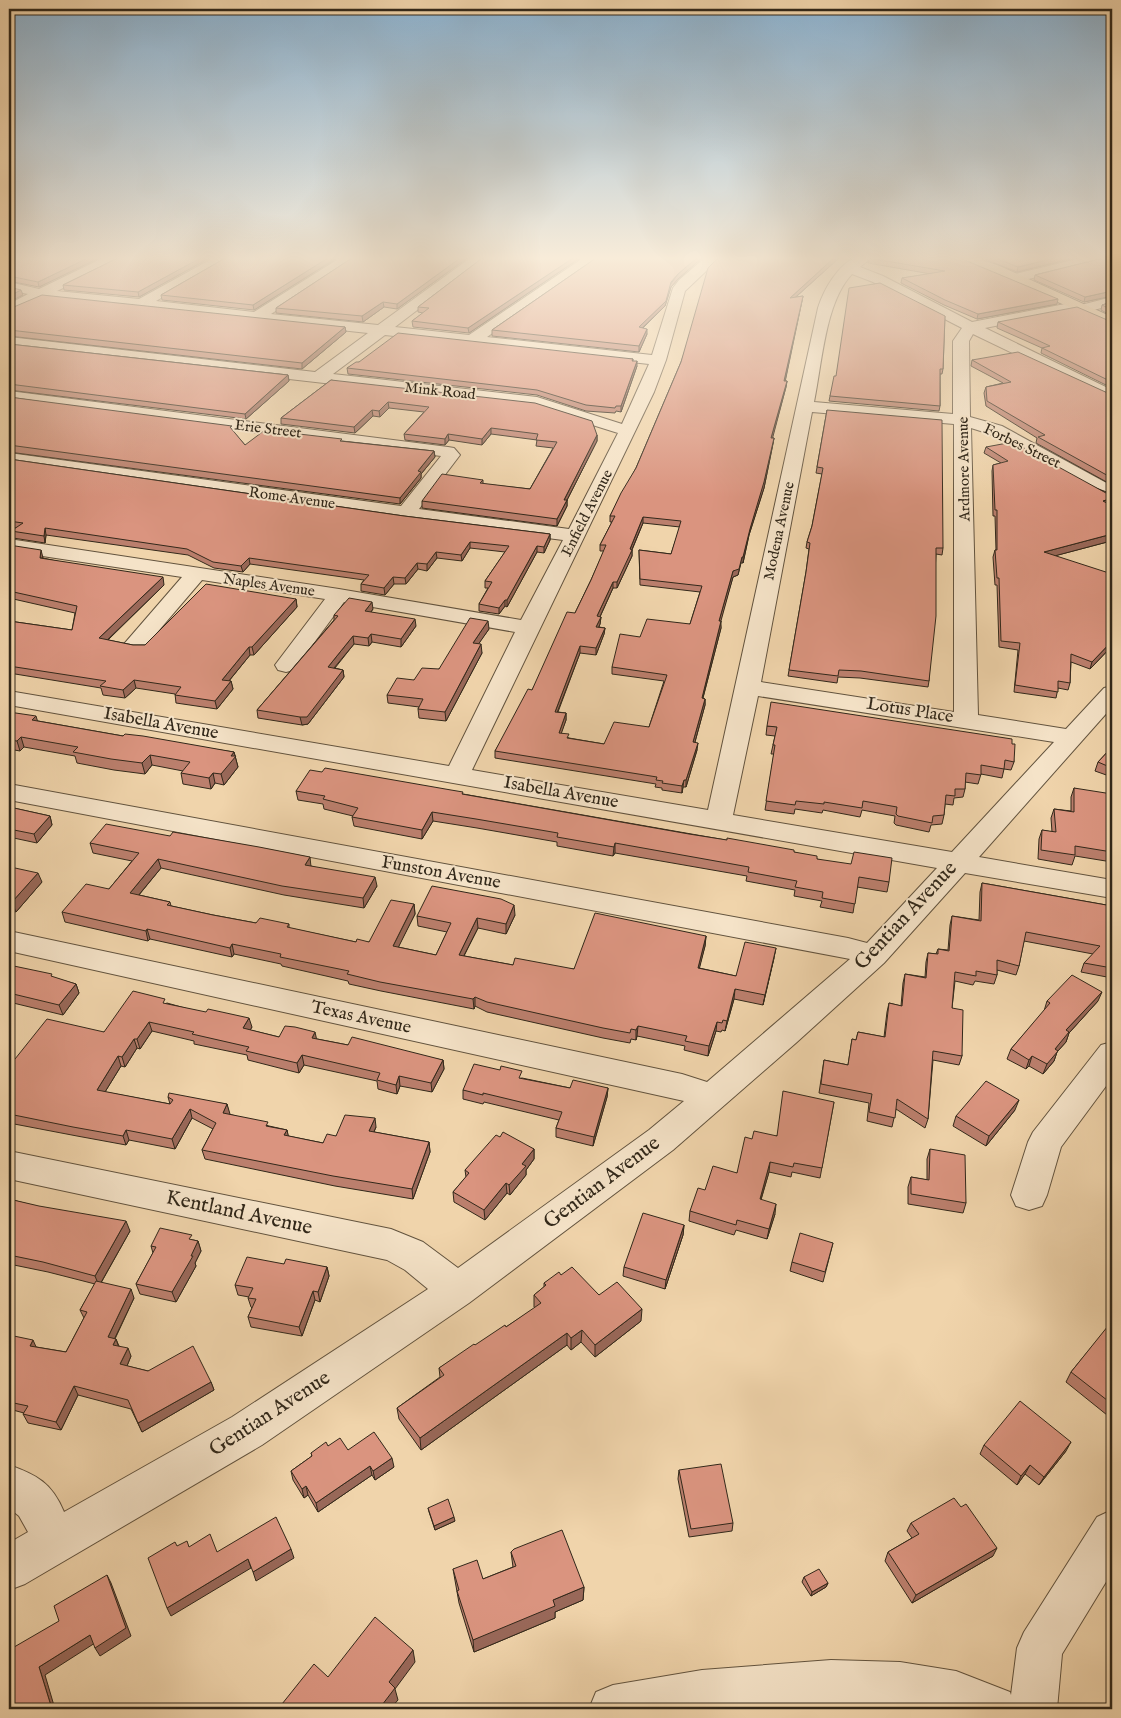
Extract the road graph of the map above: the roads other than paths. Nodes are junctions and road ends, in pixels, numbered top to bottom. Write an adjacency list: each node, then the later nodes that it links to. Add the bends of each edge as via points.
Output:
1 (373, 336): 11 (street)
2 (437, 336): 8 (street)
3 (478, 336): 8 (street)
4 (665, 336): 10 (street, Enfield Avenue)
5 (819, 336): 14 (street, Modena Avenue)
6 (964, 336): 15 (street, Ardmore Avenue, via 961,342)
7 (989, 336): 13 (street)
8 (472, 340): 10 (street)
9 (9, 342): 11 (street, Mink Road)
10 (658, 360): 16 (street, Enfield Avenue)
11 (317, 378): 16 (street, Mink Road, via 536,402)
12 (9, 396): 19 (street, Erie Street, via 448,452 451,455)
13 (1112, 396)
14 (806, 406): 15 (street, Forbes Street); 27 (street, Modena Avenue)
15 (964, 420): 18 (street, Forbes Street, via 996,430); 30 (street, Ardmore Avenue)
16 (628, 431): 20 (street, Enfield Avenue)
17 (9, 458): 19 (street, Rome Avenue)
18 (1112, 493)
19 (405, 514): 20 (street, Rome Avenue)
20 (576, 536): 24 (street, Enfield Avenue)
21 (9, 545): 22 (street, Naples Avenue)
22 (196, 574): 23 (street, Naples Avenue); 25 (street)
23 (340, 595): 24 (street, Naples Avenue); 26 (street)
24 (528, 628): 32 (street, Enfield Avenue)
25 (135, 644)
26 (286, 665)
27 (748, 687): 30 (street, Lotus Place); 34 (street, Modena Avenue)
28 (1112, 693): 31 (street, Gentian Avenue)
29 (9, 698): 32 (street, Isabella Avenue)
30 (966, 720): 31 (street, Lotus Place)
31 (1071, 737): 35 (street, Gentian Avenue)
32 (458, 776): 34 (street, Isabella Avenue)
33 (9, 792): 38 (street, Funston Avenue, via 848,948)
34 (718, 820): 35 (street, Isabella Avenue)
35 (958, 861): 36 (street, Isabella Avenue); 38 (street, Gentian Avenue)
36 (1112, 889)
37 (9, 942): 40 (street, Texas Avenue, via 682,1087)
38 (873, 956): 40 (street, Gentian Avenue)
39 (1112, 1054): 42 (street, via 1045,1142)
40 (712, 1097): 43 (street, Gentian Avenue, via 661,1140)
41 (9, 1165): 43 (street, Kentland Avenue, via 391,1245 433,1268)
42 (1029, 1195)
43 (456, 1291): 46 (street, Gentian Avenue, via 247,1431)
44 (9, 1486): 46 (street, via 38,1503)
45 (1112, 1532): 50 (street, via 1040,1648)
46 (54, 1540): 47 (street, Gentian Avenue)
47 (9, 1568)
48 (613, 1709): 49 (street, via 702,1694 831,1684 900,1686 956,1695)
49 (993, 1709)
50 (1033, 1709)

